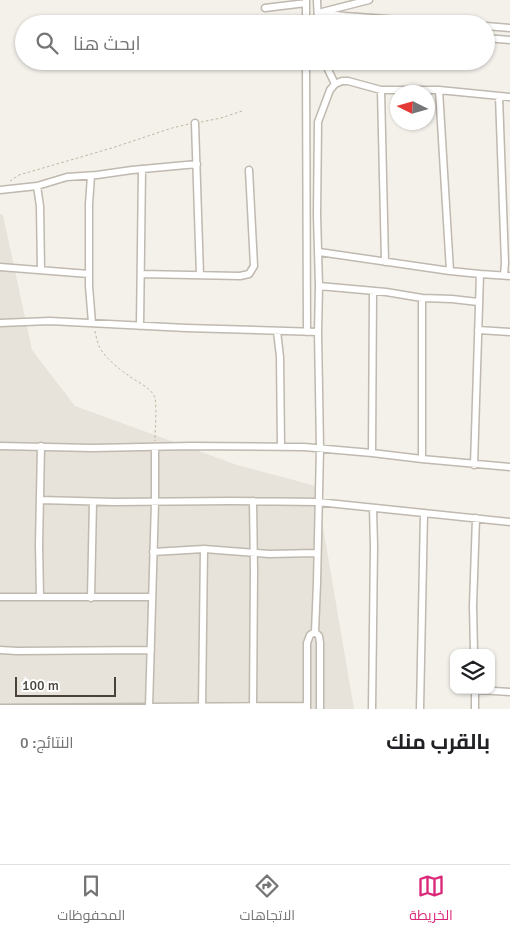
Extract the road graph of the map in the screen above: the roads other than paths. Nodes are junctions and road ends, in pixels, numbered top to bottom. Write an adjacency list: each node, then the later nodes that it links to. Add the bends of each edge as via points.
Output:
1 (369, 0): 5 (street)
2 (306, 1): 4 (street); 6 (street)
3 (320, 1): 5 (street)
4 (265, 8)
5 (318, 13): 7 (street)
6 (306, 15)
7 (336, 15)
8 (495, 27): 9 (street)
9 (510, 28)
10 (495, 39): 11 (street)
11 (510, 40)
12 (306, 70): 19 (street)
13 (328, 70): 14 (street)
14 (335, 84): 15 (street, via 348,81); 20 (street)
15 (381, 90): 16 (street); 29 (street)
16 (439, 90): 17 (street); 32 (street)
17 (499, 96): 18 (street); 37 (street)
18 (510, 97)
19 (306, 122): 20 (street); 47 (street)
20 (318, 122): 28 (street)
21 (195, 123): 22 (street)
22 (197, 164): 23 (street); 36 (street)
23 (142, 169): 25 (street); 34 (street)
24 (249, 170): 36 (street, via 254,266 248,274 240,276)
25 (91, 176): 26 (street, via 67,177); 33 (street)
26 (37, 186): 27 (street); 31 (street)
27 (2, 190)
28 (319, 252): 29 (street); 38 (street)
29 (385, 262): 32 (street)
30 (0, 267): 31 (street)
31 (40, 270): 33 (street)
32 (450, 271): 35 (street)
33 (89, 274): 42 (street)
34 (141, 274): 36 (street); 44 (street)
35 (480, 274): 37 (street); 41 (street)
36 (200, 275)
37 (507, 276)
38 (320, 286): 39 (street); 48 (street)
39 (373, 291): 40 (street); 55 (street)
40 (422, 298): 41 (street); 56 (street)
41 (478, 302): 45 (street)
42 (92, 323): 43 (street, via 50,320); 44 (street)
43 (0, 324)
44 (140, 326): 46 (street)
45 (478, 330): 49 (street); 57 (street)
46 (277, 331): 47 (street); 53 (street)
47 (307, 332): 48 (street)
48 (318, 332): 54 (street)
49 (510, 332)
50 (0, 446): 51 (street)
51 (41, 446): 52 (street); 59 (street)
52 (155, 447): 53 (street); 62 (street)
53 (282, 447): 54 (street)
54 (320, 448): 55 (street); 63 (street)
55 (372, 453): 56 (street)
56 (422, 459): 57 (street)
57 (474, 465): 58 (street)
58 (510, 467)
59 (40, 500): 61 (street); 73 (street)
60 (253, 501): 62 (street); 63 (street); 70 (street)
61 (93, 502): 62 (street); 74 (street)
62 (155, 502): 69 (street)
63 (318, 502): 64 (street); 71 (street)
64 (373, 508): 65 (street); 92 (street)
65 (424, 513): 66 (street); 93 (street)
66 (476, 518): 67 (street); 77 (street)
67 (510, 522)
68 (204, 549): 69 (street); 70 (street); 84 (street)
69 (154, 552): 75 (street)
70 (254, 553): 71 (street); 85 (street)
71 (317, 553): 76 (street)
72 (0, 597): 73 (street)
73 (40, 597): 74 (street)
74 (91, 598): 75 (street)
75 (152, 598): 79 (street)
76 (315, 632): 90 (street, via 306,643); 91 (street, via 320,643)
77 (474, 649)
78 (0, 650): 79 (street)
79 (151, 650): 83 (street)
80 (495, 691): 81 (street)
81 (510, 692)
82 (476, 694): 94 (street)
83 (149, 707): 84 (street); 88 (street)
84 (202, 707): 89 (street)
85 (253, 707): 89 (street); 90 (street)
86 (0, 708): 87 (street)
87 (41, 708): 88 (street)
88 (102, 708)
89 (211, 708)
90 (307, 708)
91 (320, 709)
92 (372, 709)
93 (420, 709)
94 (475, 709)

